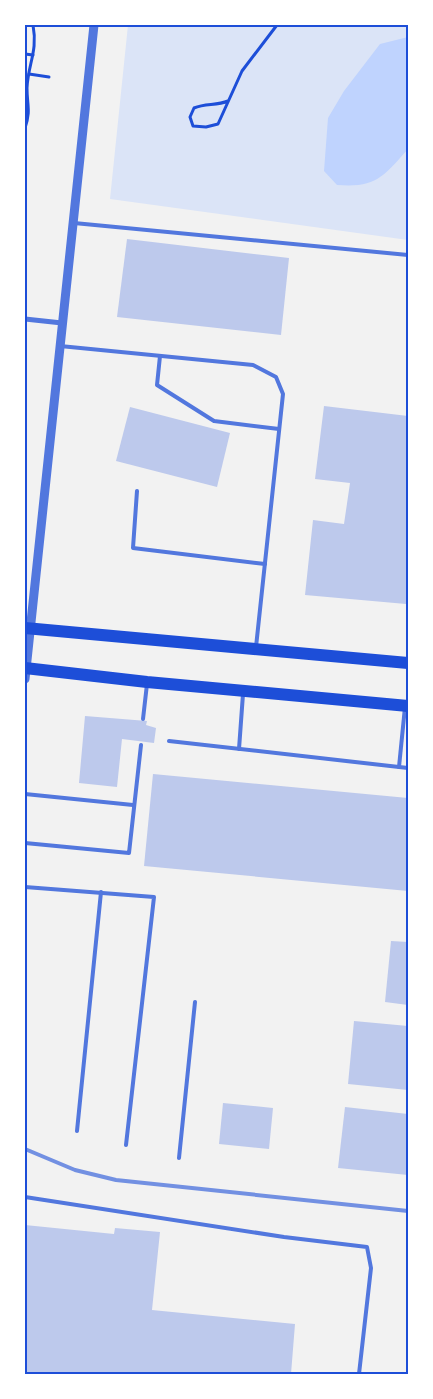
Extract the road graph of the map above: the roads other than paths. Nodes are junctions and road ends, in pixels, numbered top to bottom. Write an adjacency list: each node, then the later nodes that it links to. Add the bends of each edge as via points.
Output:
1 (94, 25): 2 (street)
2 (73, 223): 3 (lane); 5 (street)
3 (408, 255)
4 (25, 319): 5 (street)
5 (62, 323): 6 (street)
6 (60, 346): 7 (lane); 11 (street)
7 (160, 356): 8 (lane, via 157,385 214,421); 8 (lane, via 253,365 276,378 283,394)
8 (279, 429): 10 (lane)
9 (138, 491): 10 (lane, via 133,548)
10 (265, 564): 12 (lane)
11 (28, 629): 12 (main road); 14 (street)
12 (256, 649): 13 (main road)
13 (408, 663)
14 (25, 671): 15 (main road)
15 (147, 682): 16 (main road); 18 (lane)
16 (244, 691): 17 (main road); 21 (lane)
17 (406, 706): 22 (lane)
18 (143, 719)
19 (169, 742): 21 (lane)
20 (141, 745): 25 (lane)
21 (239, 749): 22 (lane)
22 (399, 767): 23 (lane)
23 (408, 768)
24 (25, 794): 25 (lane)
25 (134, 805): 26 (lane, via 129,853)
26 (25, 843)
27 (25, 887): 28 (lane)
28 (101, 892): 30 (lane); 31 (lane, via 154,897)
29 (195, 1002): 32 (lane)
30 (77, 1130)
31 (126, 1146)
32 (180, 1158)
33 (25, 1197): 34 (lane, via 368,1247 371,1268)
34 (359, 1374)

